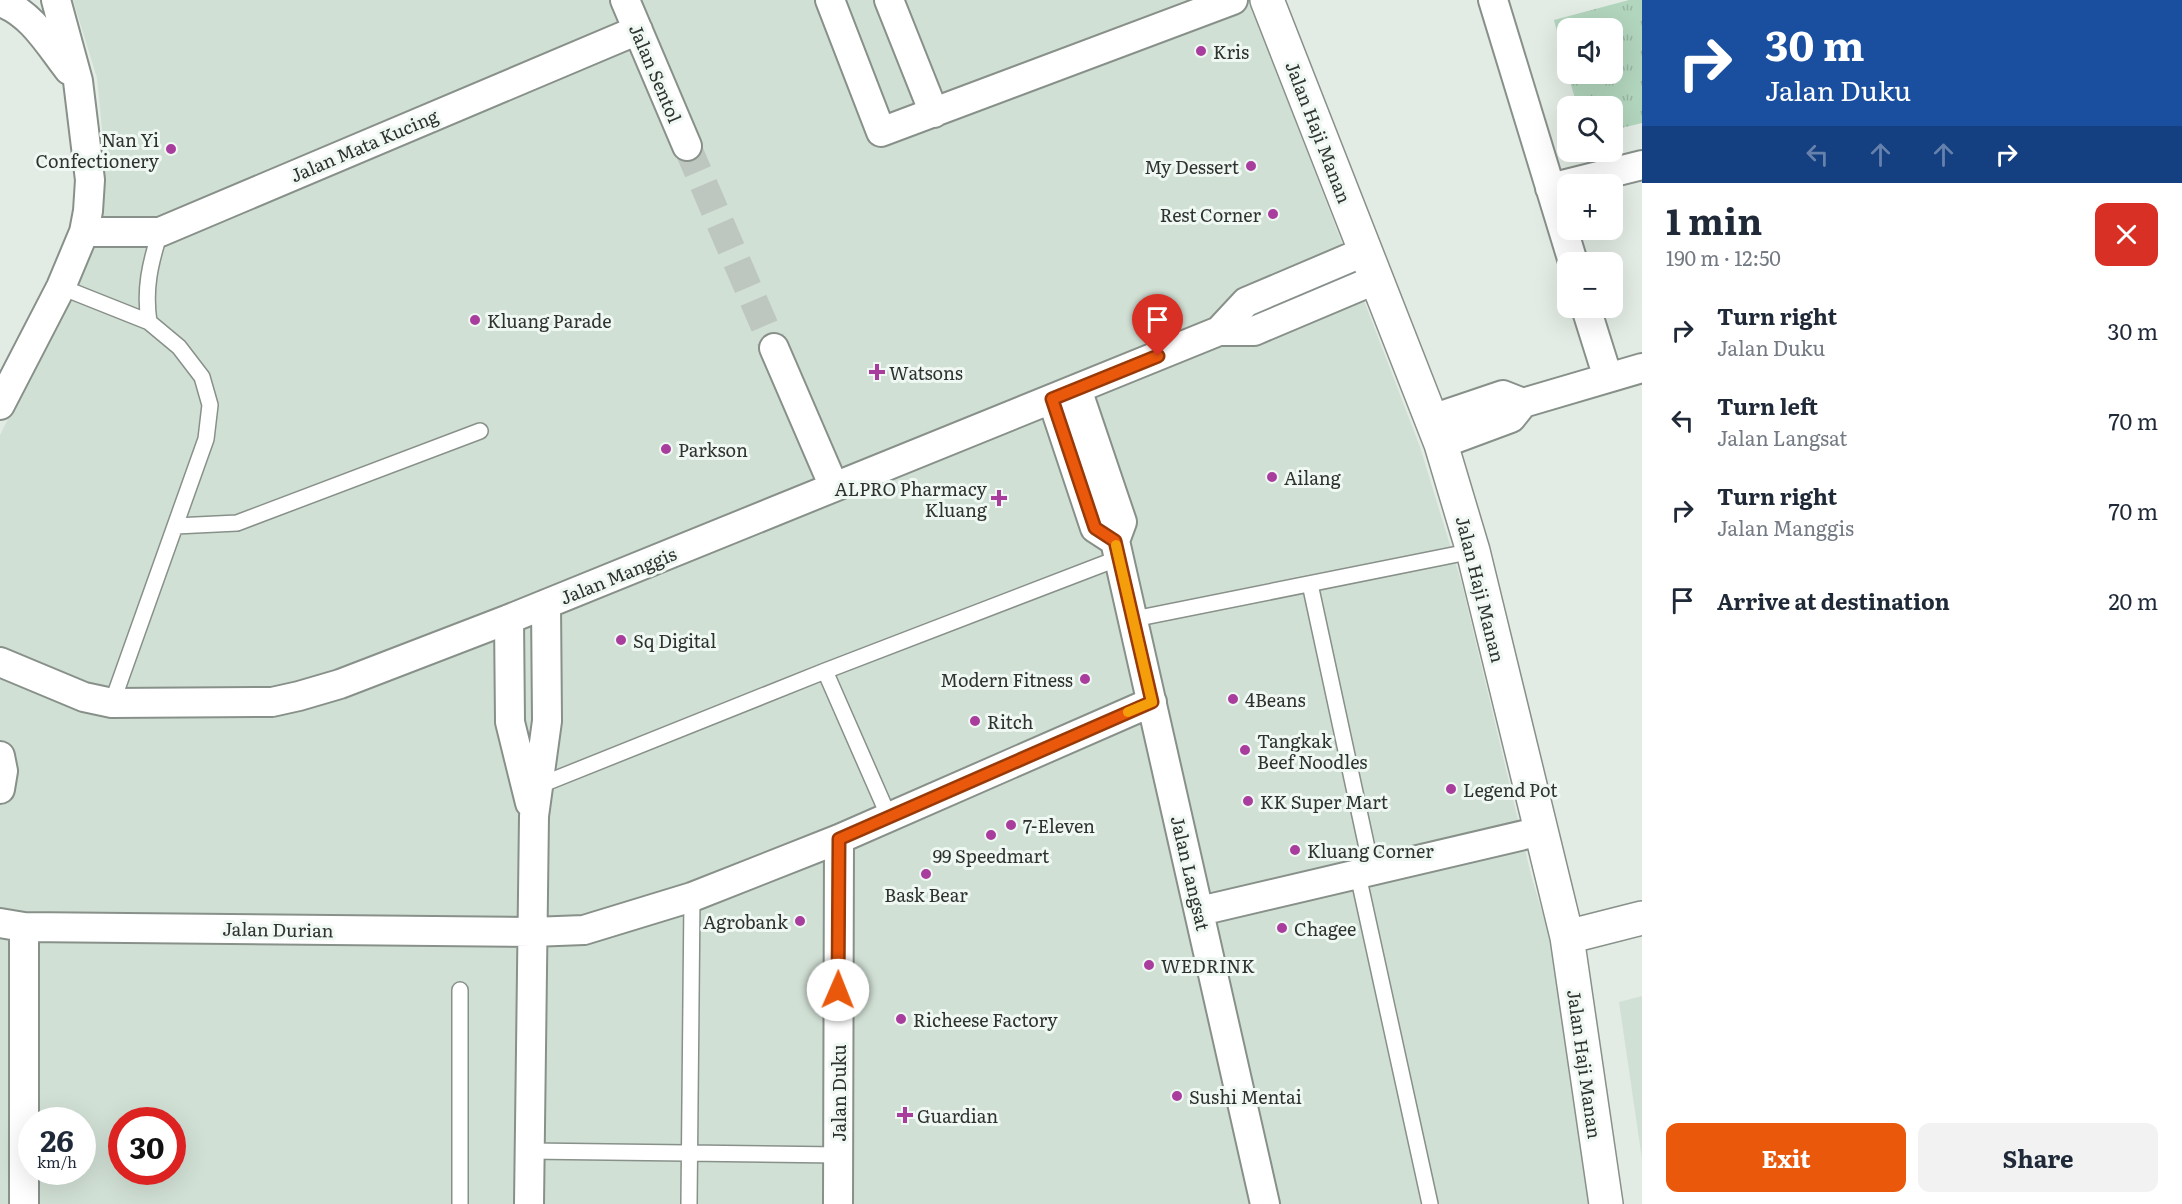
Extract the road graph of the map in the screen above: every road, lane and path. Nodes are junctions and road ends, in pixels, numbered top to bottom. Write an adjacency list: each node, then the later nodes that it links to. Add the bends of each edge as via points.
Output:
1 (56, 0): 10 (street)
2 (625, 0): 9 (street, Jalan Sentol)
3 (830, 0): 11 (street, via 881,132)
4 (889, 0): 11 (street)
5 (1233, 0): 11 (street)
6 (1268, 0): 18 (street, Jalan Haji Manan)
7 (1493, 0): 14 (street)
8 (0, 2): 10 (street, via 12,6 34,25)
9 (638, 30): 12 (street, Jalan Sentol); 16 (street, Jalan Mata Kucing)
10 (78, 81): 15 (street, via 90,180)
11 (934, 113)
12 (687, 146)
13 (1642, 165): 14 (street)
14 (1550, 188): 17 (street)
15 (84, 232): 16 (street, Jalan Mata Kucing); 19 (street)
16 (160, 232): 21 (lane, via 151,258 146,299)
17 (1570, 252)
18 (1371, 265): 25 (street, Jalan Manggis, via 1245,302 1219,331); 28 (street, Jalan Haji Manan)
19 (61, 286): 21 (lane); 26 (street)
20 (1589, 318): 24 (street)
21 (149, 322): 30 (lane, via 179,347 202,376 210,405 206,439)
22 (774, 348): 29 (street)
23 (1642, 368): 24 (street)
24 (1608, 378): 28 (street, via 1524,403 1511,418)
25 (1064, 394): 29 (street, Jalan Manggis); 31 (street, Jalan Langsat, via 1122,522)
26 (0, 405)
27 (480, 431): 30 (lane, via 237,524)
28 (1437, 432): 32 (street, Jalan Haji Manan)
29 (834, 487): 34 (street, Jalan Manggis)
30 (176, 526): 40 (lane)
31 (1117, 550): 36 (street, Jalan Langsat); 38 (lane)
32 (1473, 551): 33 (lane); 46 (street, Jalan Haji Manan)
33 (1310, 584): 36 (lane); 48 (lane)
34 (546, 604): 35 (street, Jalan Manggis); 42 (street, via 547,721)
35 (509, 619): 40 (street, Jalan Manggis, via 340,684 272,702); 44 (street, via 510,722)
36 (1134, 619): 39 (street, Jalan Langsat)
37 (0, 662): 40 (street, Jalan Manggis, via 84,696)
38 (825, 671): 42 (lane); 45 (lane)
39 (1152, 702): 45 (street); 50 (street, Jalan Langsat)
40 (112, 703)
41 (0, 756): 43 (street)
42 (538, 786): 44 (street)
43 (0, 789)
44 (534, 816): 53 (street)
45 (889, 817): 47 (street)
46 (1541, 831): 48 (street); 54 (street, Jalan Haji Manan)
47 (839, 839): 49 (street); 58 (street, Jalan Duku)
48 (1365, 873): 50 (street); 65 (lane)
49 (692, 897): 53 (street, via 584,930); 57 (lane)
50 (1200, 911): 64 (street, Jalan Langsat)
51 (1642, 918): 54 (street)
52 (12, 925): 53 (street, Jalan Durian); 59 (street)
53 (532, 932): 56 (street)
54 (1567, 937): 66 (street, Jalan Haji Manan)
55 (460, 990): 60 (lane)
56 (530, 1151): 57 (lane); 61 (street)
57 (690, 1153): 58 (lane); 62 (lane)
58 (839, 1155): 63 (street, Jalan Duku)
59 (24, 1204)
60 (460, 1204)
61 (529, 1204)
62 (689, 1204)
63 (838, 1204)
64 (1265, 1204)
65 (1430, 1204)
66 (1606, 1204)

